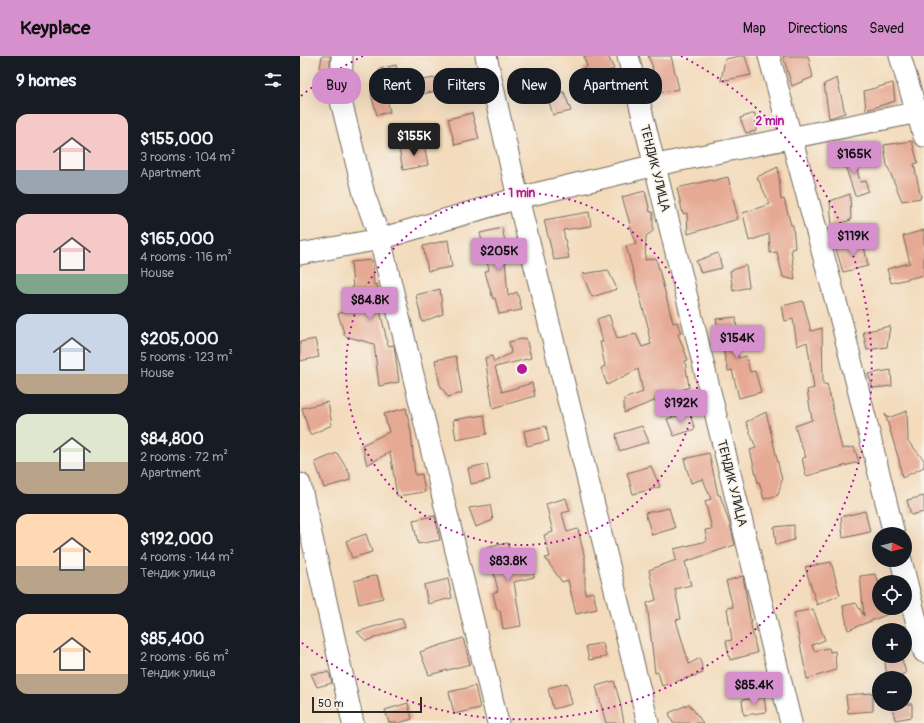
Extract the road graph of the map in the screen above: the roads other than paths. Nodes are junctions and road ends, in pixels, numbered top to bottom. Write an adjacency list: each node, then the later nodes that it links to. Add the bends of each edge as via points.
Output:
1 (342, 56): 11 (street, via 341,101 364,194)
2 (486, 56): 10 (street)
3 (628, 56): 9 (street, ТЕНДИК УЛИЦА)
4 (769, 56): 8 (street)
5 (900, 56): 6 (street)
6 (920, 112): 7 (street); 8 (street)
7 (924, 136)
8 (791, 138): 9 (street); 14 (street, via 842,324)
9 (656, 165): 10 (street); 20 (street, ТЕНДИК УЛИЦА)
10 (518, 198): 11 (street); 19 (street)
11 (380, 239): 12 (street); 18 (street)
12 (300, 254)
13 (300, 484): 17 (street)
14 (892, 527)
15 (903, 567): 16 (street)
16 (924, 652)
17 (353, 723)
18 (498, 723)
19 (648, 723)
20 (791, 723)

